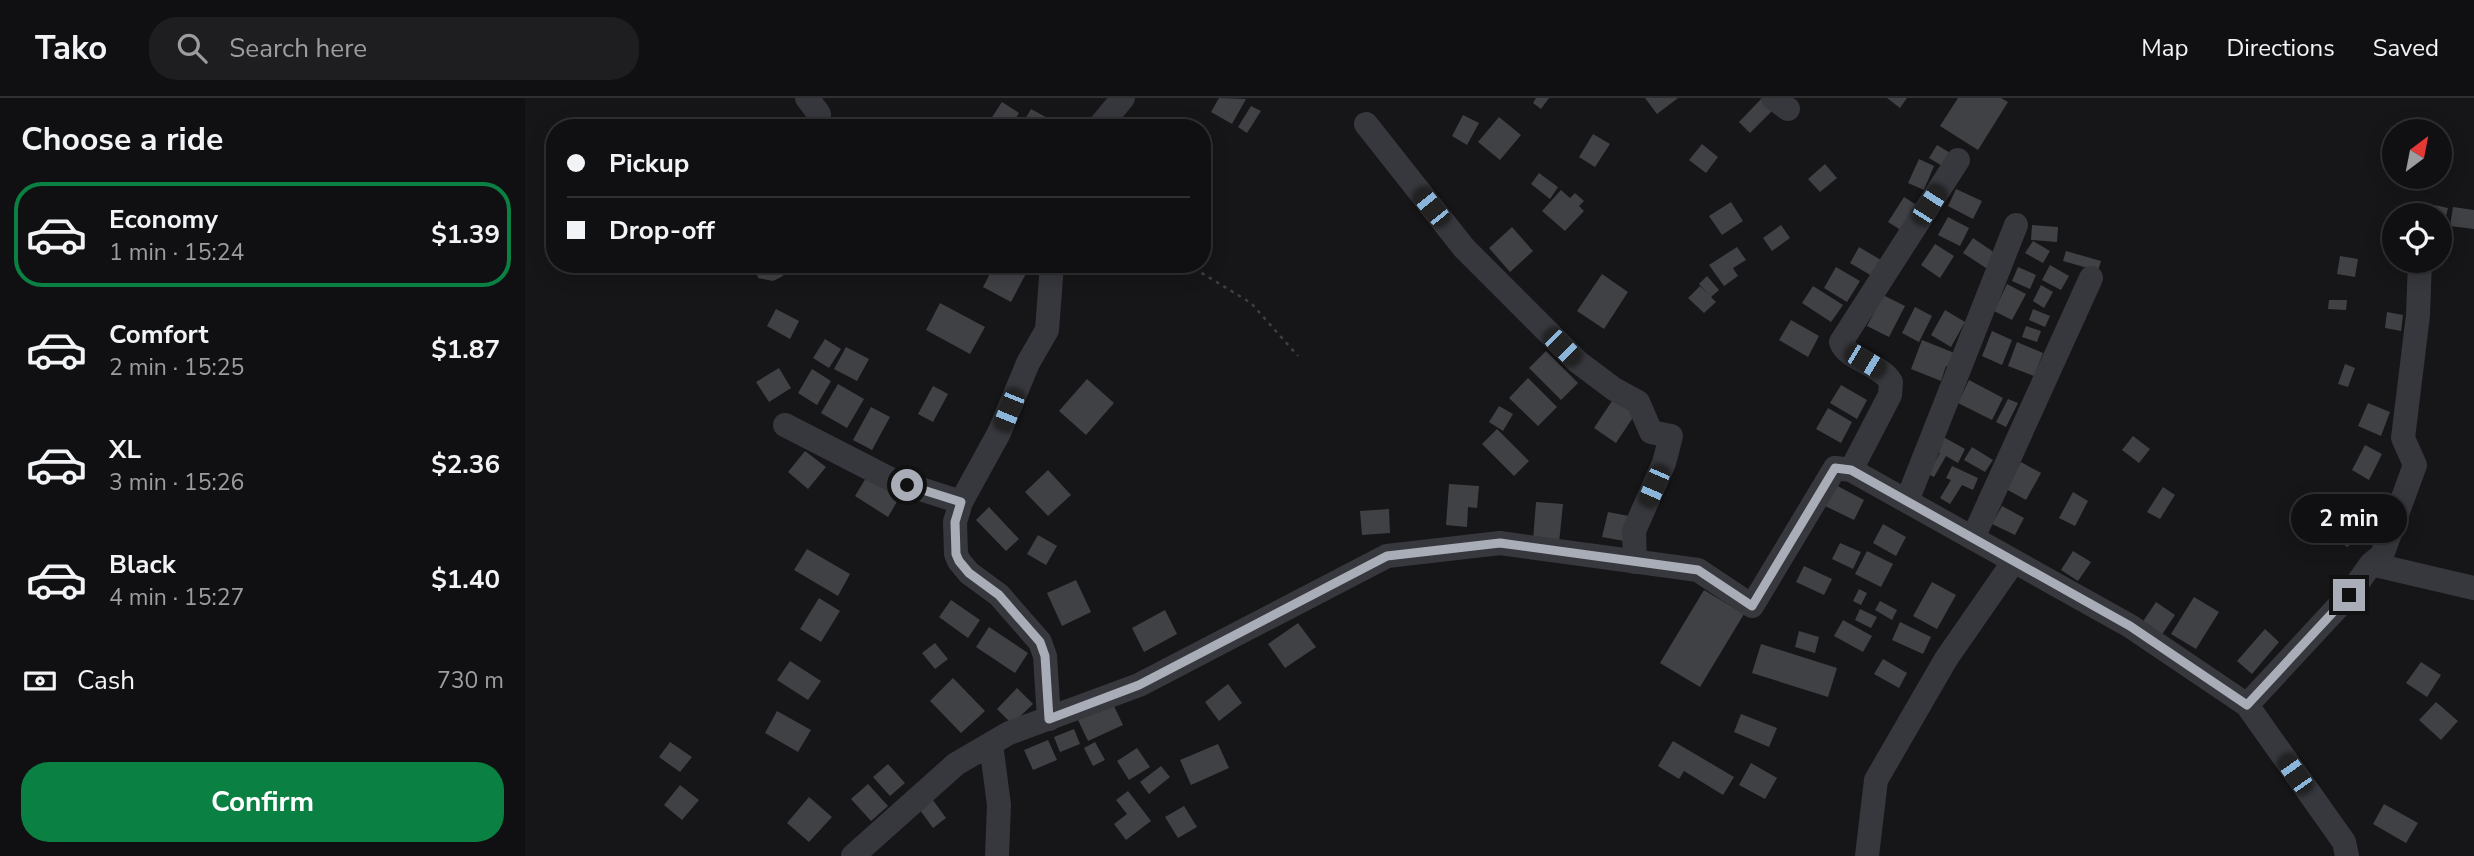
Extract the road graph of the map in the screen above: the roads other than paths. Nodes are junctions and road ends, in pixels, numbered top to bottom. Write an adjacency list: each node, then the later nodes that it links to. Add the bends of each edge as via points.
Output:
1 (1123, 98): 2 (street)
2 (1106, 119)
3 (1366, 124): 15 (street, via 1464,248 1578,362 1638,402 1651,432 1671,436 1634,531)
4 (1958, 160): 10 (street, via 1841,342 1846,350 1885,373 1891,383 1890,395)
5 (2016, 225): 11 (street)
6 (1051, 273): 12 (street, via 1047,330)
7 (2420, 273): 16 (street, via 2403,438 2415,465 2382,555)
8 (2091, 278): 13 (street)
9 (785, 425): 12 (street, via 892,480)
10 (1851, 470): 11 (street); 15 (street, via 1835,468 1752,606 1698,570)
11 (1907, 501): 13 (street)
12 (961, 502): 19 (street, via 955,522 956,554 969,573 999,595 1040,642)
13 (1973, 538): 14 (street)
14 (2014, 561): 18 (street, via 2130,626); 23 (street, via 1945,659 1876,780)
15 (1635, 562): 19 (street, via 1500,543 1387,556 1139,685)
16 (2371, 564): 17 (street); 18 (street, via 2349,595)
17 (2474, 588)
18 (2247, 705): 24 (street, via 2344,842)
19 (1049, 719): 20 (street)
20 (991, 744): 21 (street, via 956,765); 22 (street, via 999,805)
21 (853, 856)
22 (997, 856)
23 (1867, 856)
24 (2347, 856)

